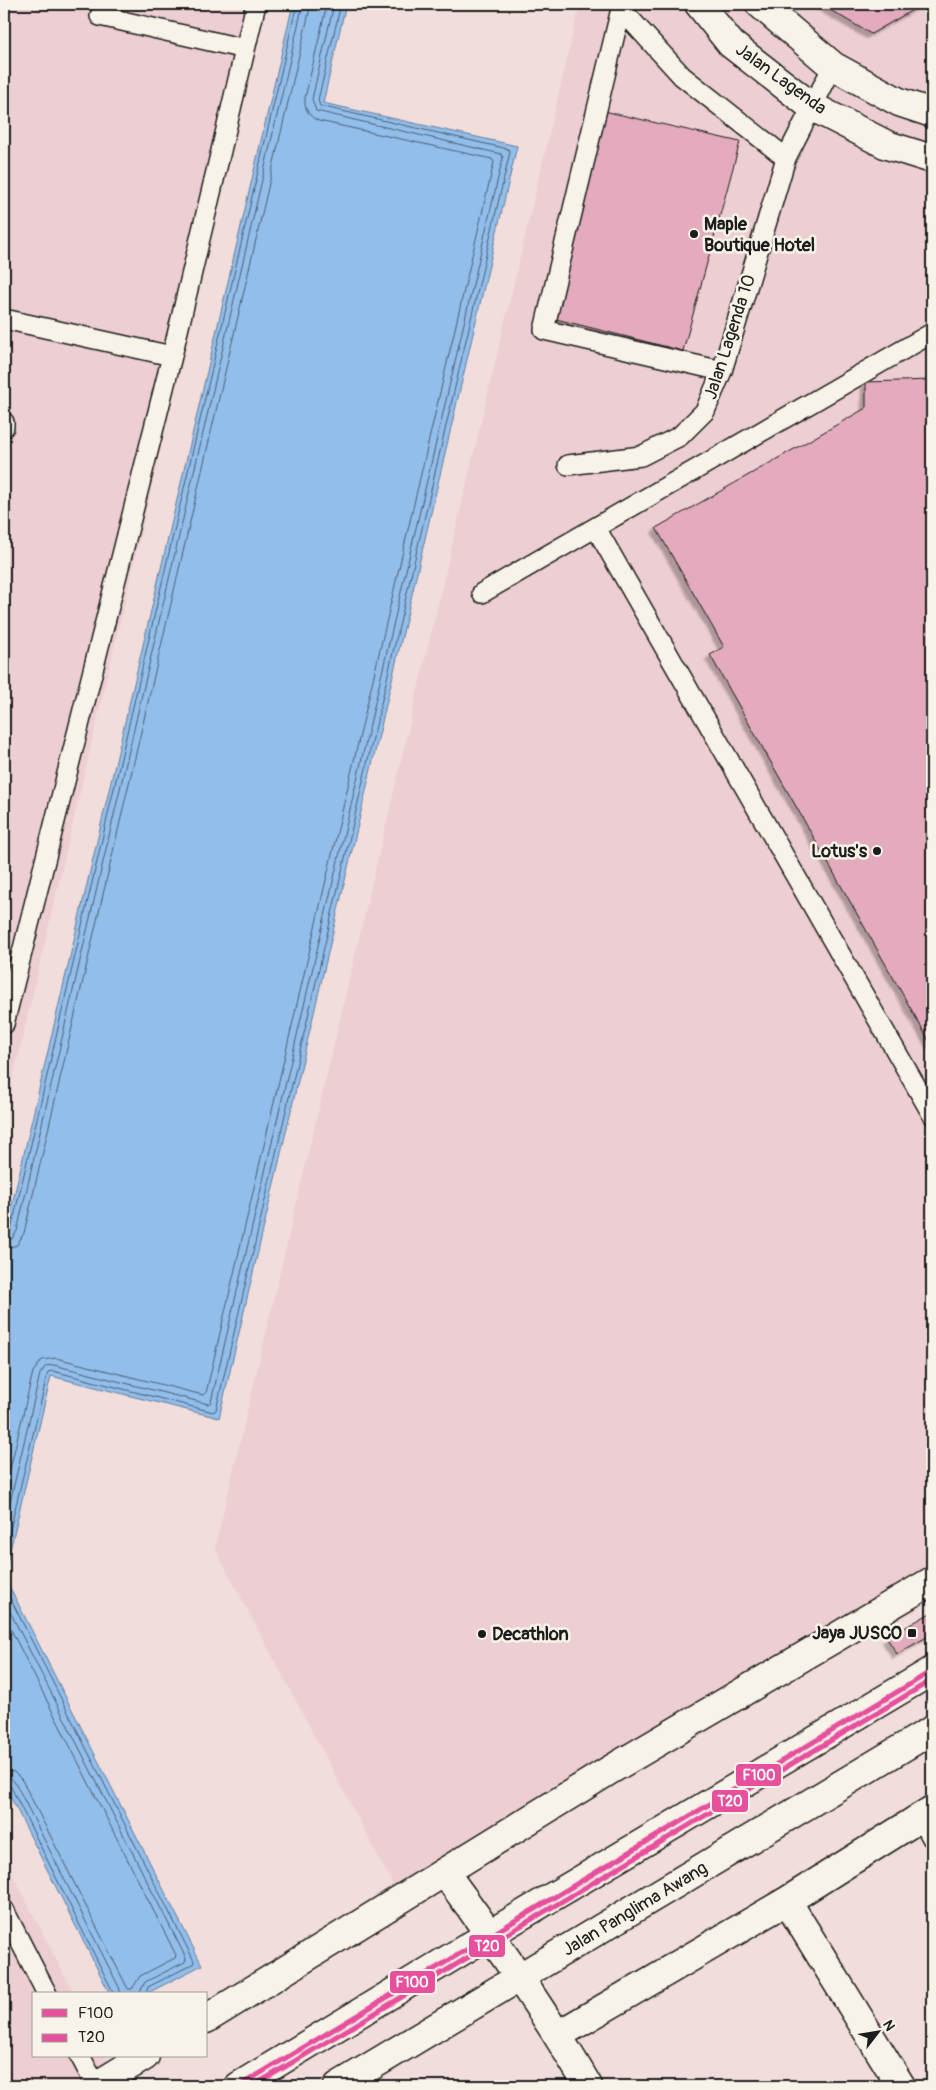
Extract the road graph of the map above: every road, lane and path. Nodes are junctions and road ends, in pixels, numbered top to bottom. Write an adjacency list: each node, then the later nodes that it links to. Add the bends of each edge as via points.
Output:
1 (256, 4): 5 (lane)
2 (698, 4): 7 (street, Jalan Lagenda, via 731,44)
3 (760, 4): 6 (street)
4 (100, 16): 5 (lane)
5 (245, 49): 13 (lane)
6 (833, 66): 7 (lane, Jalan Lagenda 10); 8 (street, via 899,102)
7 (811, 106): 9 (lane, Jalan Lagenda 10); 10 (street, Jalan Lagenda, via 887,145)
8 (932, 113)
9 (786, 158): 14 (lane, Jalan Lagenda 10); 14 (lane, via 682,76 621,9 544,330)
10 (932, 159)
11 (4, 319): 13 (lane)
12 (932, 333): 18 (lane)
13 (172, 356): 20 (lane)
14 (722, 371): 17 (lane, Jalan Lagenda 10, via 705,411 680,436 641,456)
15 (4, 422): 16 (lane)
16 (4, 427)
17 (568, 465)
18 (596, 528): 19 (lane); 21 (lane)
19 (482, 593)
20 (4, 1024)
21 (932, 1114)
22 (932, 1581): 26 (street, via 610,1770)
23 (932, 1671): 29 (street)
24 (932, 1730): 30 (street, Jalan Panglima Awang)
25 (928, 1822): 27 (street)
26 (445, 1873): 29 (street); 32 (street)
27 (786, 1901): 33 (street); 40 (street)
28 (4, 1910): 31 (lane)
29 (490, 1934): 30 (street); 37 (street)
30 (520, 1977): 33 (street); 38 (street, Jalan Panglima Awang)
31 (46, 1992)
32 (208, 2018)
33 (558, 2035): 39 (street)
34 (81, 2058): 36 (lane)
35 (142, 2058): 36 (street)
36 (96, 2086)
37 (239, 2086)
38 (338, 2086)
39 (588, 2086)
40 (901, 2086)

